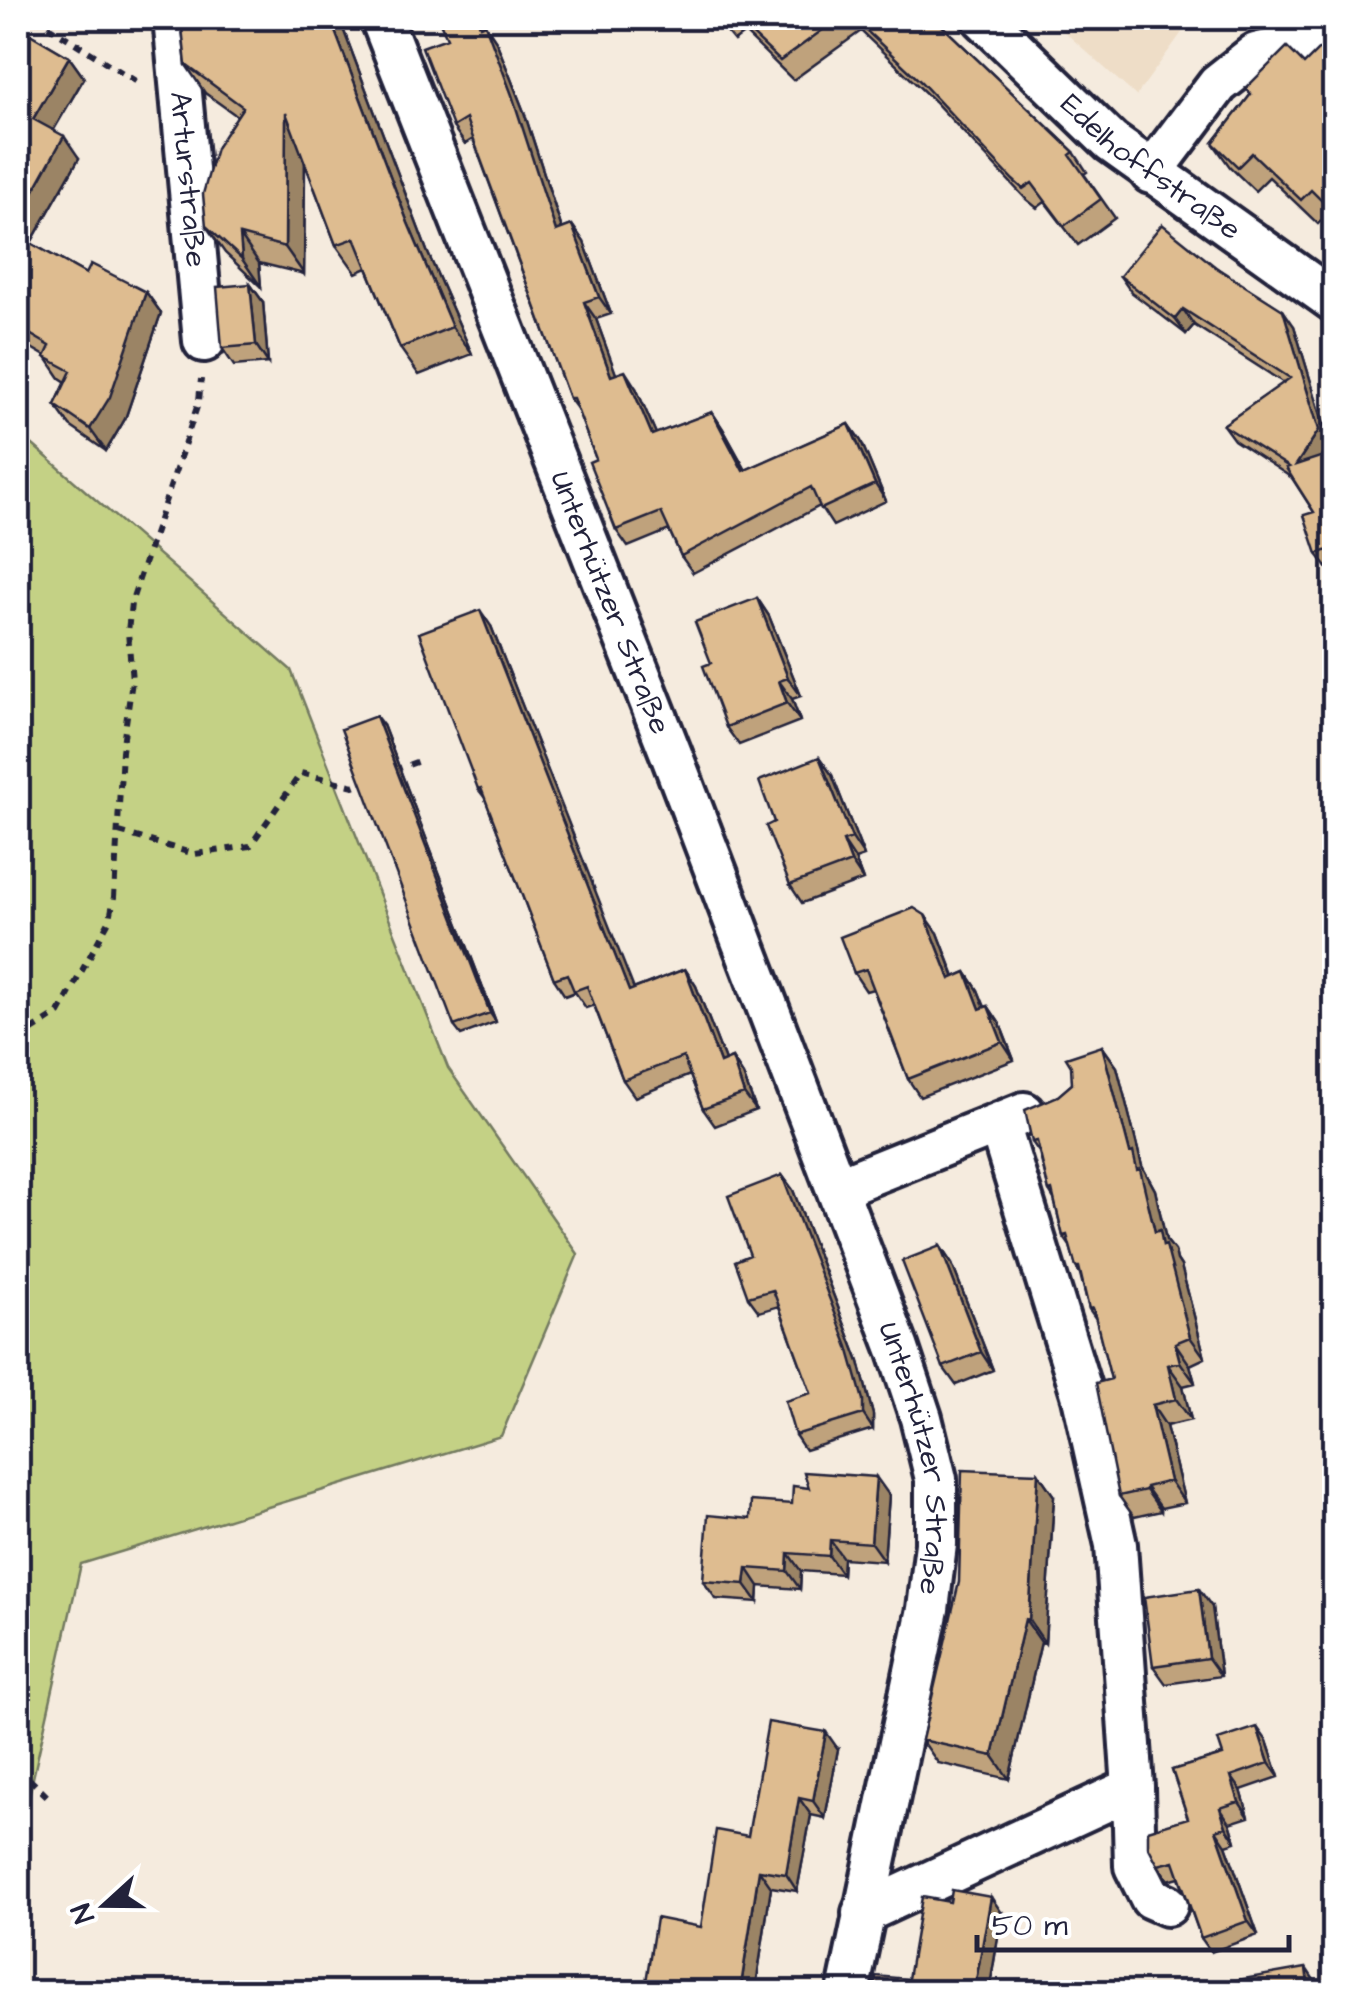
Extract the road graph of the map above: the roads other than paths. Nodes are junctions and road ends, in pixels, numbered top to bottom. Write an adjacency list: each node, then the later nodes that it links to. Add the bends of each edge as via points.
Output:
1 (174, 18): 7 (street, Arturstraße)
2 (381, 18): 10 (street, Unterhützer Straße)
3 (983, 18): 5 (street, Edelhoffstraße)
4 (1334, 35): 5 (street, via 1256,54 1218,84)
5 (1151, 173): 6 (street, Edelhoffstraße)
6 (1334, 301)
7 (204, 341)
8 (1064, 1096): 9 (street)
9 (998, 1124): 10 (street); 11 (street, via 1083,1397 1116,1546)
10 (837, 1188): 13 (street, Unterhützer Straße, via 904,1366 936,1480 928,1608)
11 (1133, 1788): 12 (street, via 1135,1866 1151,1898); 13 (street)
12 (1168, 1905)
13 (863, 1913): 14 (street, Unterhützer Straße)
14 (848, 1992)

